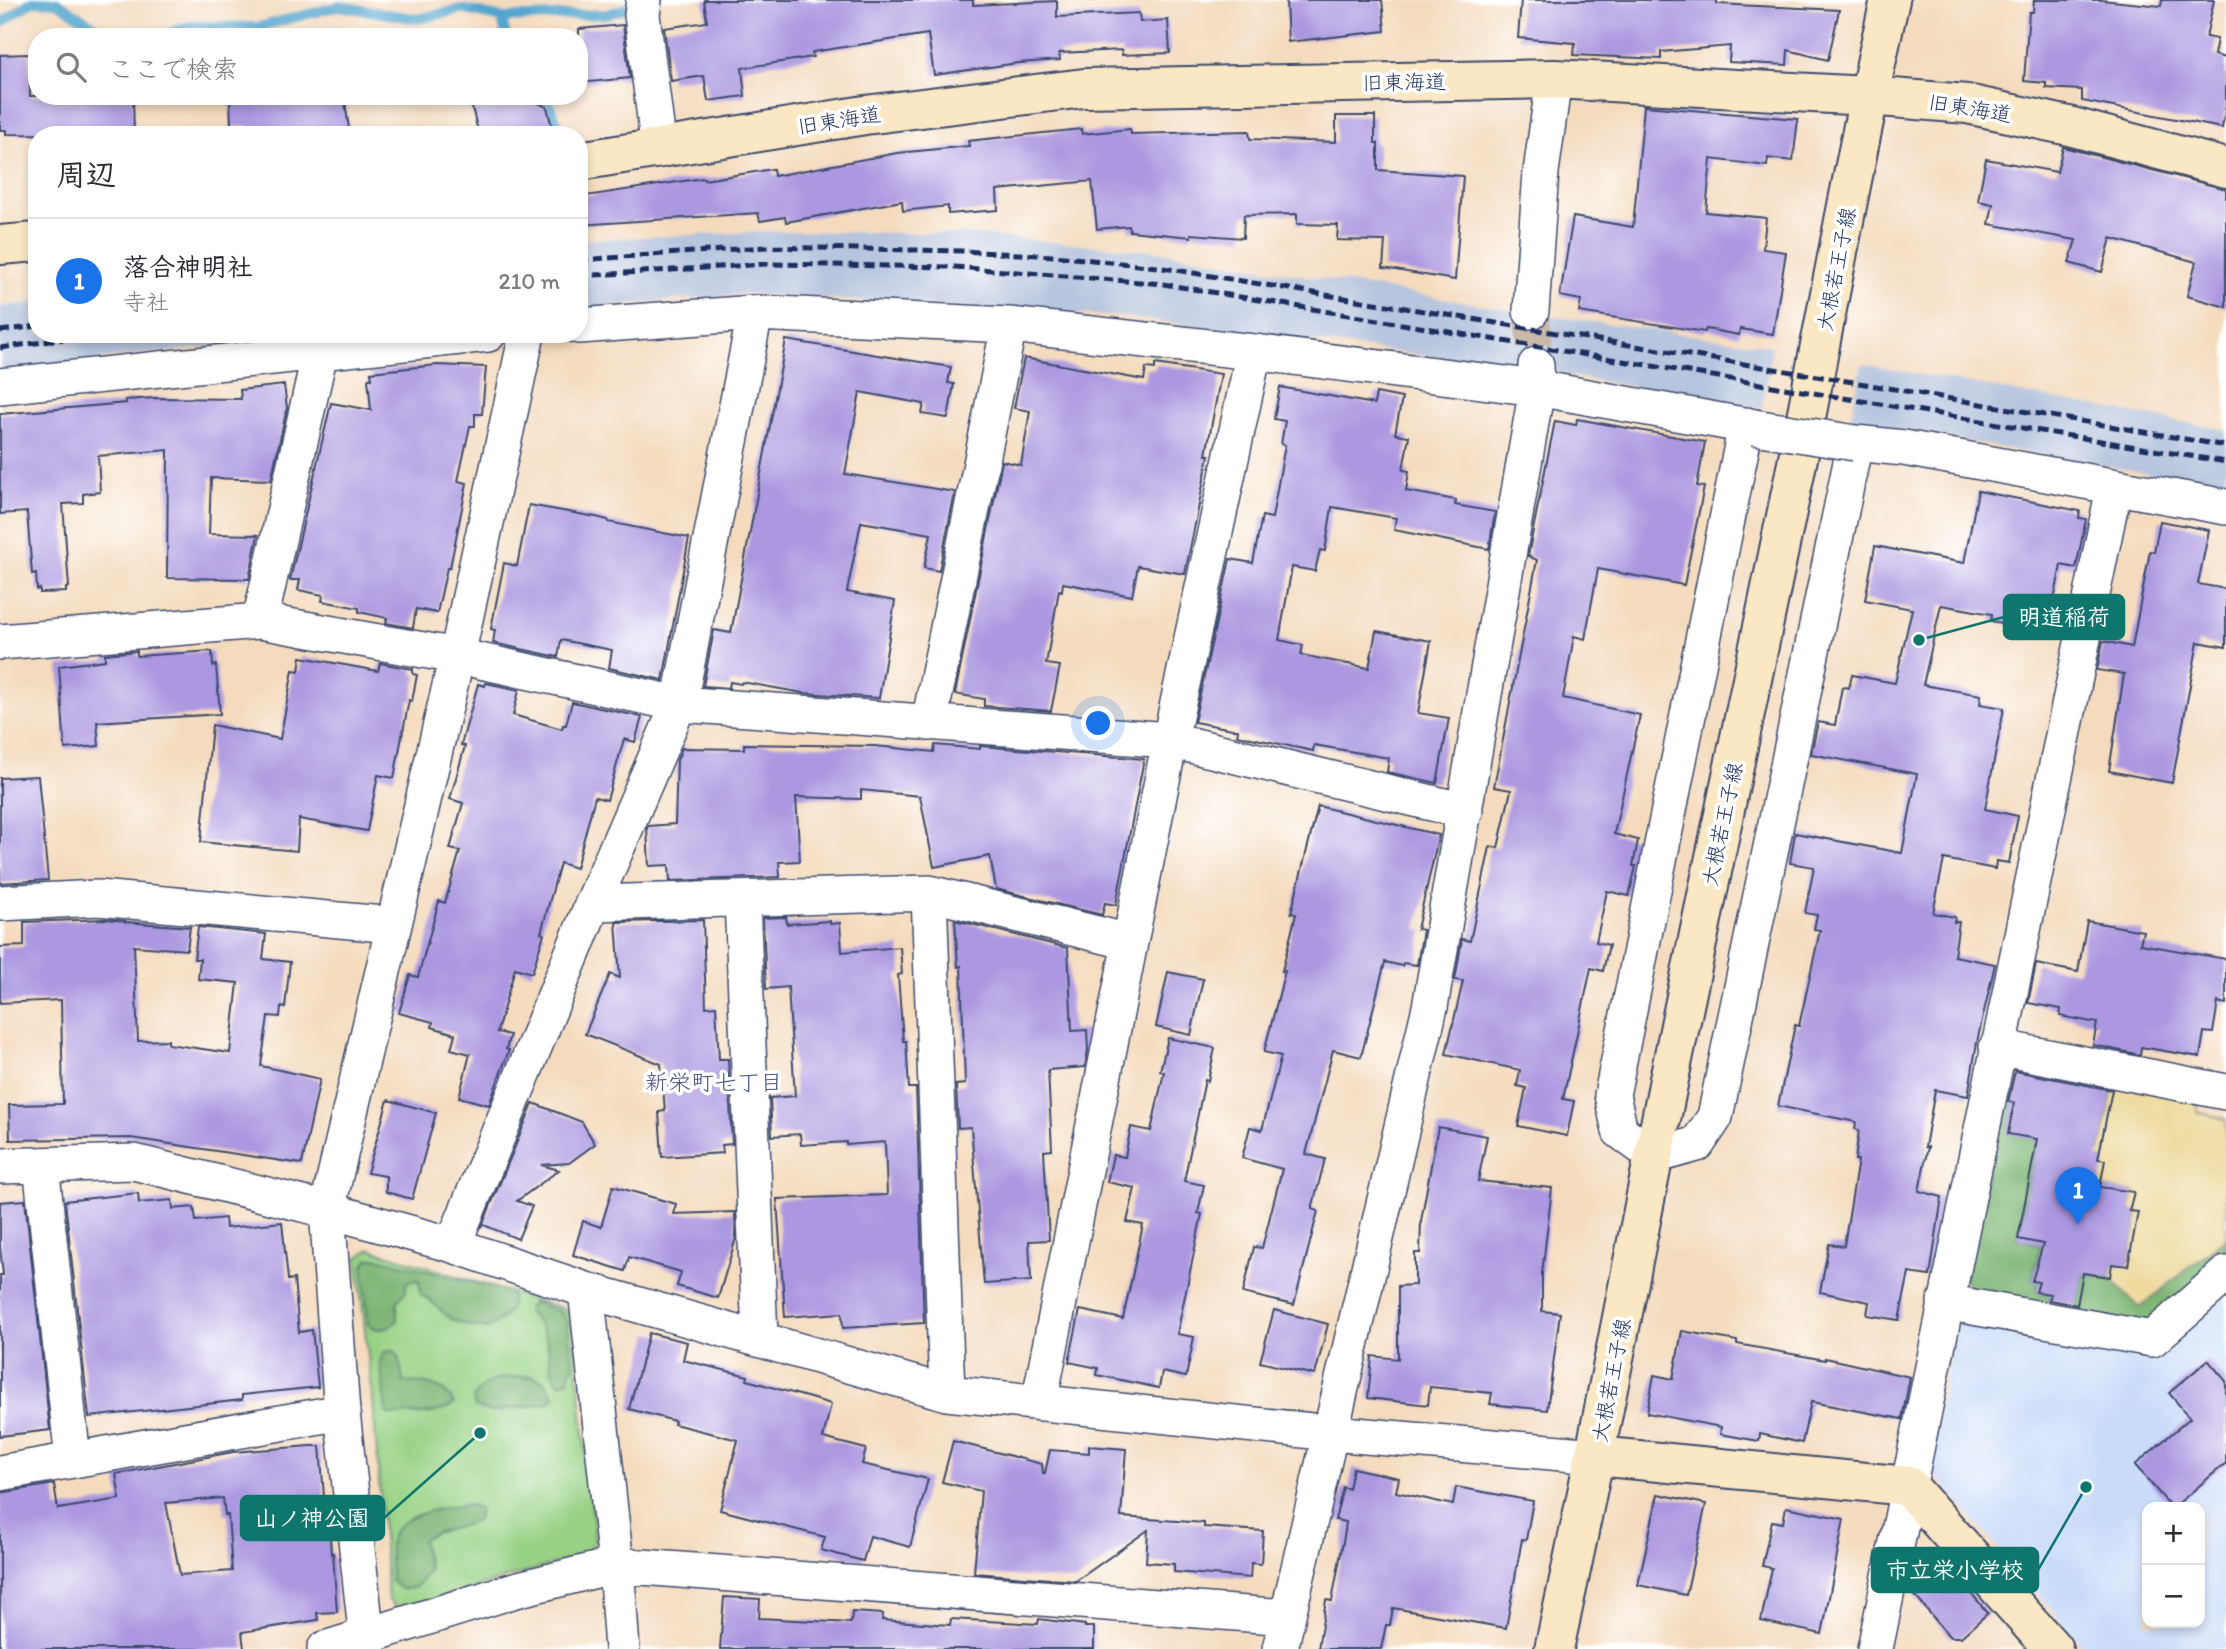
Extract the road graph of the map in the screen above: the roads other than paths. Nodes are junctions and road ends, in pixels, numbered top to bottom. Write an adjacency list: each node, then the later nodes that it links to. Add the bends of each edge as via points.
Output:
1 (1889, 0): 4 (street, 大根若王子線)
2 (643, 8): 5 (street)
3 (1553, 79): 4 (street, 旧東海道); 5 (street, 旧東海道, via 1084,88 865,115); 10 (street)
4 (1868, 96): 7 (street, 旧東海道, via 1967,104); 39 (street, 大根若王子線, via 1801,446)
5 (659, 150): 6 (street, 旧東海道)
6 (588, 160)
7 (2226, 168)
8 (28, 243): 9 (street)
9 (0, 245)
10 (1531, 311)
11 (755, 313): 12 (street); 13 (street); 27 (street)
12 (588, 325)
13 (1009, 326): 17 (street); 28 (street)
14 (404, 343): 16 (street)
15 (525, 343): 26 (street)
16 (320, 352): 19 (street); 24 (street)
17 (1254, 352): 18 (street); 29 (street)
18 (1537, 376): 20 (street); 30 (street)
19 (0, 386)
20 (1750, 426): 21 (street, bridge); 39 (street, via 1612,1095 1620,1131)
21 (1855, 443): 22 (street); 39 (street, via 1716,1117 1697,1144)
22 (2114, 488): 23 (street); 37 (street)
23 (2226, 507)
24 (260, 621): 25 (street); 26 (street)
25 (0, 642)
26 (457, 656): 27 (street); 35 (street)
27 (679, 704): 28 (street); 33 (street)
28 (929, 723): 29 (street)
29 (1170, 740): 30 (street); 36 (street)
30 (1465, 811): 51 (street, via 1430,1007)
31 (929, 893): 32 (street); 36 (street); 48 (street)
32 (742, 899): 33 (street); 47 (street)
33 (593, 903): 43 (street)
34 (0, 904): 35 (street, via 98,898)
35 (394, 925): 42 (street)
36 (1130, 942): 49 (street)
37 (1997, 1047): 38 (street); 46 (street)
38 (2226, 1091)
39 (1654, 1156): 52 (street, 大根若王子線)
40 (0, 1166): 41 (street)
41 (41, 1166): 42 (street, via 134,1162); 53 (street)
42 (327, 1210): 43 (street); 50 (street)
43 (453, 1245): 45 (street)
44 (2226, 1274): 46 (street, via 2152,1339)
45 (586, 1290): 47 (street); 56 (street)
46 (1945, 1302): 55 (street)
47 (760, 1338): 48 (street)
48 (947, 1393): 49 (street)
49 (1039, 1403): 51 (street)
50 (342, 1412): 53 (street); 58 (street)
51 (1332, 1433): 52 (street); 57 (street)
52 (1596, 1456): 55 (street); 61 (street, 大根若王子線)
53 (73, 1460): 54 (street)
54 (0, 1472)
55 (1908, 1486): 62 (street); 63 (street)
56 (616, 1565): 57 (street); 58 (street, via 515,1590); 60 (street)
57 (1283, 1633)
58 (367, 1643): 59 (street)
59 (325, 1649)
60 (622, 1649)
61 (1554, 1649)
62 (1875, 1649)
63 (2053, 1649)

